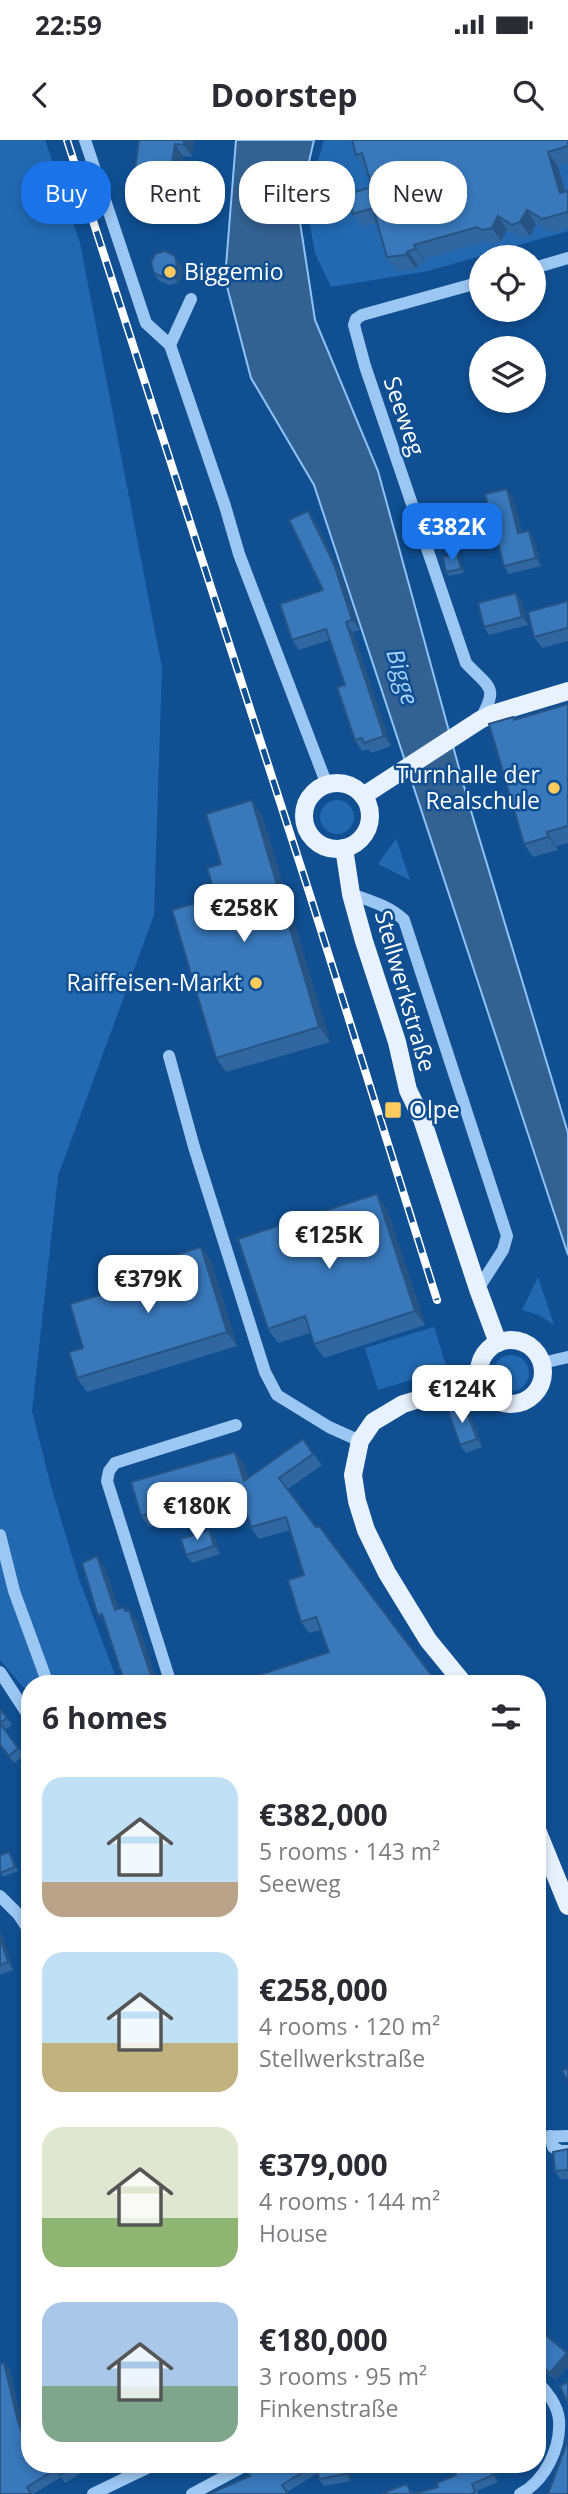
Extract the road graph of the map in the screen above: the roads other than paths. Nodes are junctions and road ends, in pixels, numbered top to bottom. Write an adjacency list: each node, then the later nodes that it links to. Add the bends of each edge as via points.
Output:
1 (85, 140): 6 (street, via 146,323)
2 (568, 258): 3 (street)
3 (546, 264)
4 (469, 285): 8 (street, Seeweg, via 362,315 354,325 466,663 491,689 491,699)
5 (191, 299): 6 (street)
6 (170, 345): 9 (street, via 239,554)
7 (568, 691): 8 (main road)
8 (478, 721): 10 (main road)
9 (327, 785): 10 (main road, via 347,785); 11 (main road, via 309,799 305,821 315,841)
10 (363, 796): 11 (main road, via 369,826 357,843)
11 (344, 848): 12 (main road, Stellwerkstraße)
12 (352, 894): 14 (main road, Stellwerkstraße, via 408,1090 422,1119); 14 (street, via 396,912 404,920 479,1148 507,1236)
13 (169, 1056): 20 (street, via 265,1372 277,1395)
14 (478, 1289): 15 (main road, Stellwerkstraße)
15 (498, 1343): 17 (main road, via 520,1341 538,1353); 18 (main road, via 484,1354)
16 (568, 1357): 17 (street)
17 (542, 1363): 18 (main road, via 542,1384 520,1404 491,1398)
18 (480, 1381): 20 (main road, via 388,1411)
19 (236, 1425): 24 (street, via 115,1463 109,1471 107,1481)
20 (360, 1441): 25 (main road, via 353,1475 366,1530 428,1640)
21 (0, 1535): 23 (street, via 14,1591)
22 (0, 1672): 26 (street)
23 (45, 1675)
24 (168, 1675)
25 (457, 1675)
26 (21, 1704)
27 (546, 1852): 29 (main road)
28 (0, 1896): 30 (street)
29 (568, 1906)
30 (21, 1918)
31 (568, 2136): 32 (street)
32 (546, 2137)
33 (546, 2139): 34 (street, via 560,2151)
34 (568, 2151)
35 (546, 2393): 36 (street, via 556,2410 558,2428)
36 (546, 2468)
37 (136, 2473): 41 (street)
38 (233, 2473): 42 (street)
39 (542, 2473): 40 (street)
40 (526, 2492)
41 (93, 2494)
42 (192, 2494)

